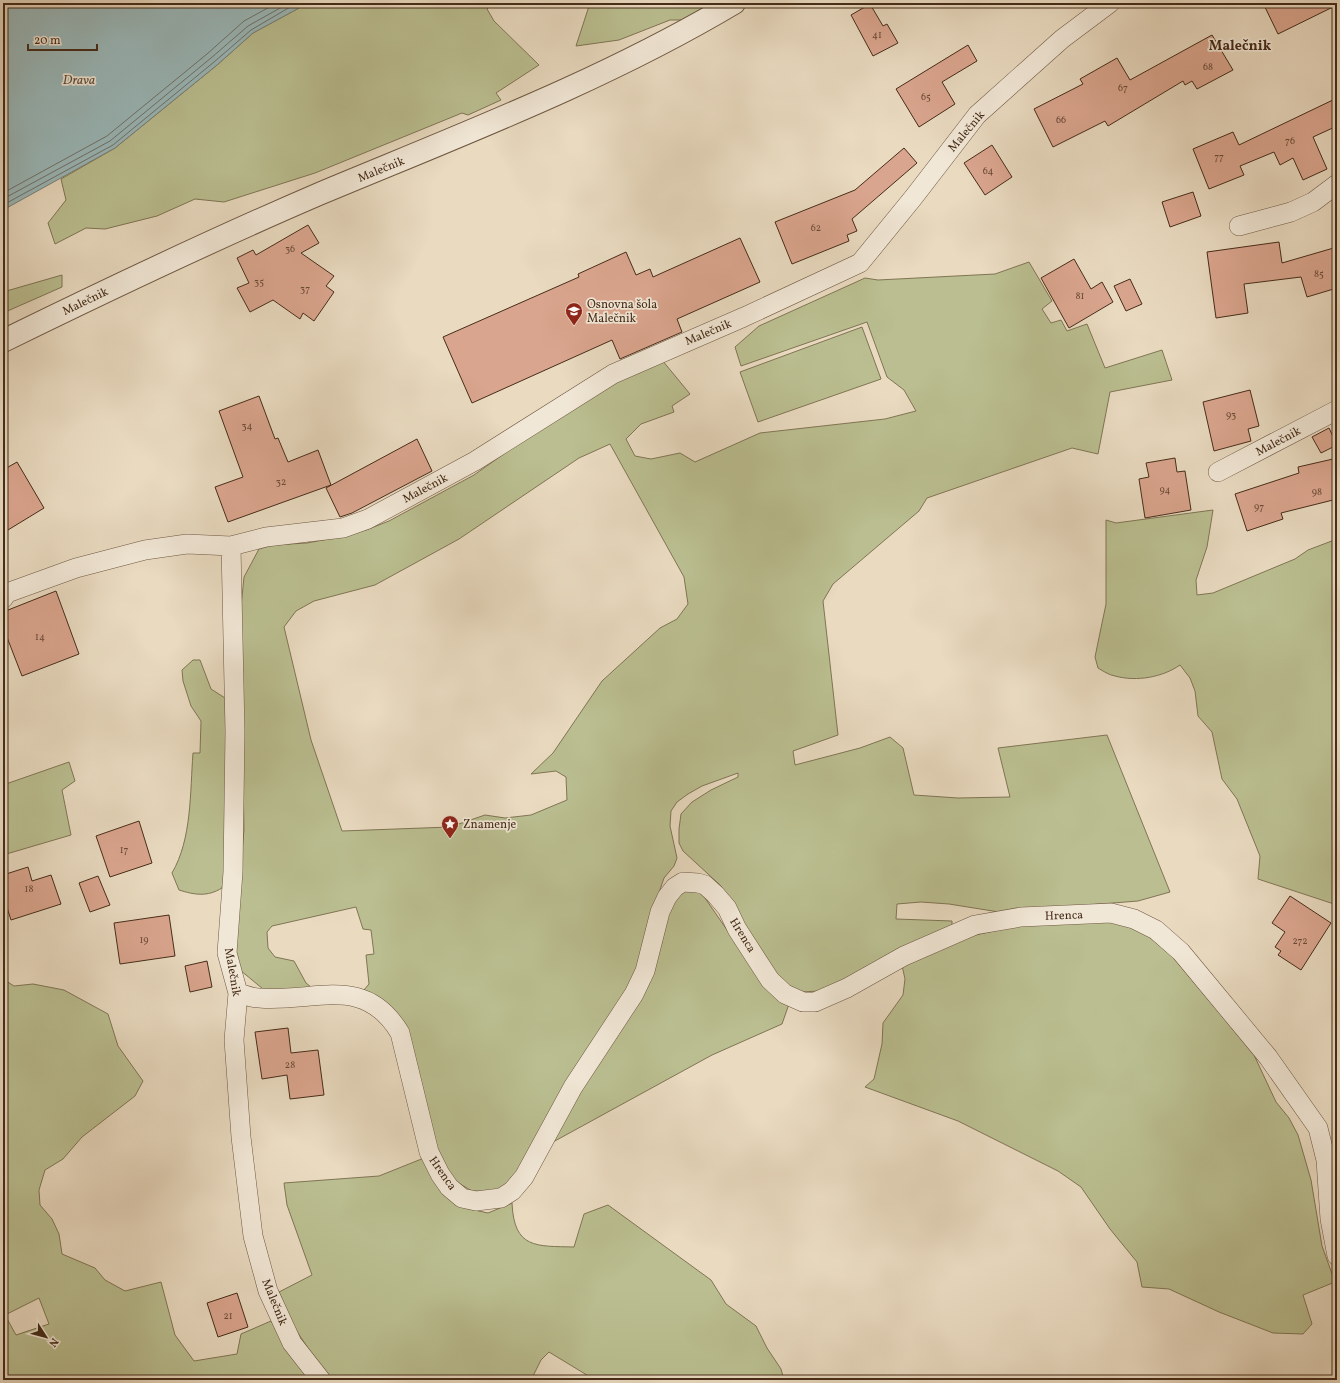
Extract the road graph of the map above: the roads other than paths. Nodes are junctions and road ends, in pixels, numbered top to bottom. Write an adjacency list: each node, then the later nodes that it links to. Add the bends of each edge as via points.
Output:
1 (734, 3): 5 (street, Malečnik, via 656,47 579,85 198,246)
2 (1110, 3): 8 (street, Malečnik, via 1062,39 977,115 914,198 860,263 751,314 612,374 475,461 368,519 343,528 266,537)
3 (1337, 184): 4 (street, via 1312,202 1284,214)
4 (1239, 226)
5 (3, 341)
6 (1337, 410): 7 (street, Malečnik)
7 (1218, 472)
8 (231, 546): 9 (street, Malečnik, via 187,544 145,550 76,568); 10 (street, Malečnik, via 235,732 233,872 227,953)
9 (4, 596)
10 (238, 993): 11 (street, Hrenca, via 264,998 340,994 364,999 381,1008 392,1019 400,1033 428,1152 450,1187 462,1198 476,1201 501,1198 512,1192 524,1177 573,1087 634,994 645,971 660,912 674,887 683,882 698,882 715,894 727,908 770,980 785,994 803,1002 815,1002 847,988 904,956 975,926 1021,916 1118,915 1134,919 1156,930 1181,952 1268,1057 1318,1128 1326,1160 1331,1226); 12 (street, Malečnik, via 234,1040 241,1137 254,1236 268,1291 292,1343)
11 (1337, 1256)
12 (321, 1380)

